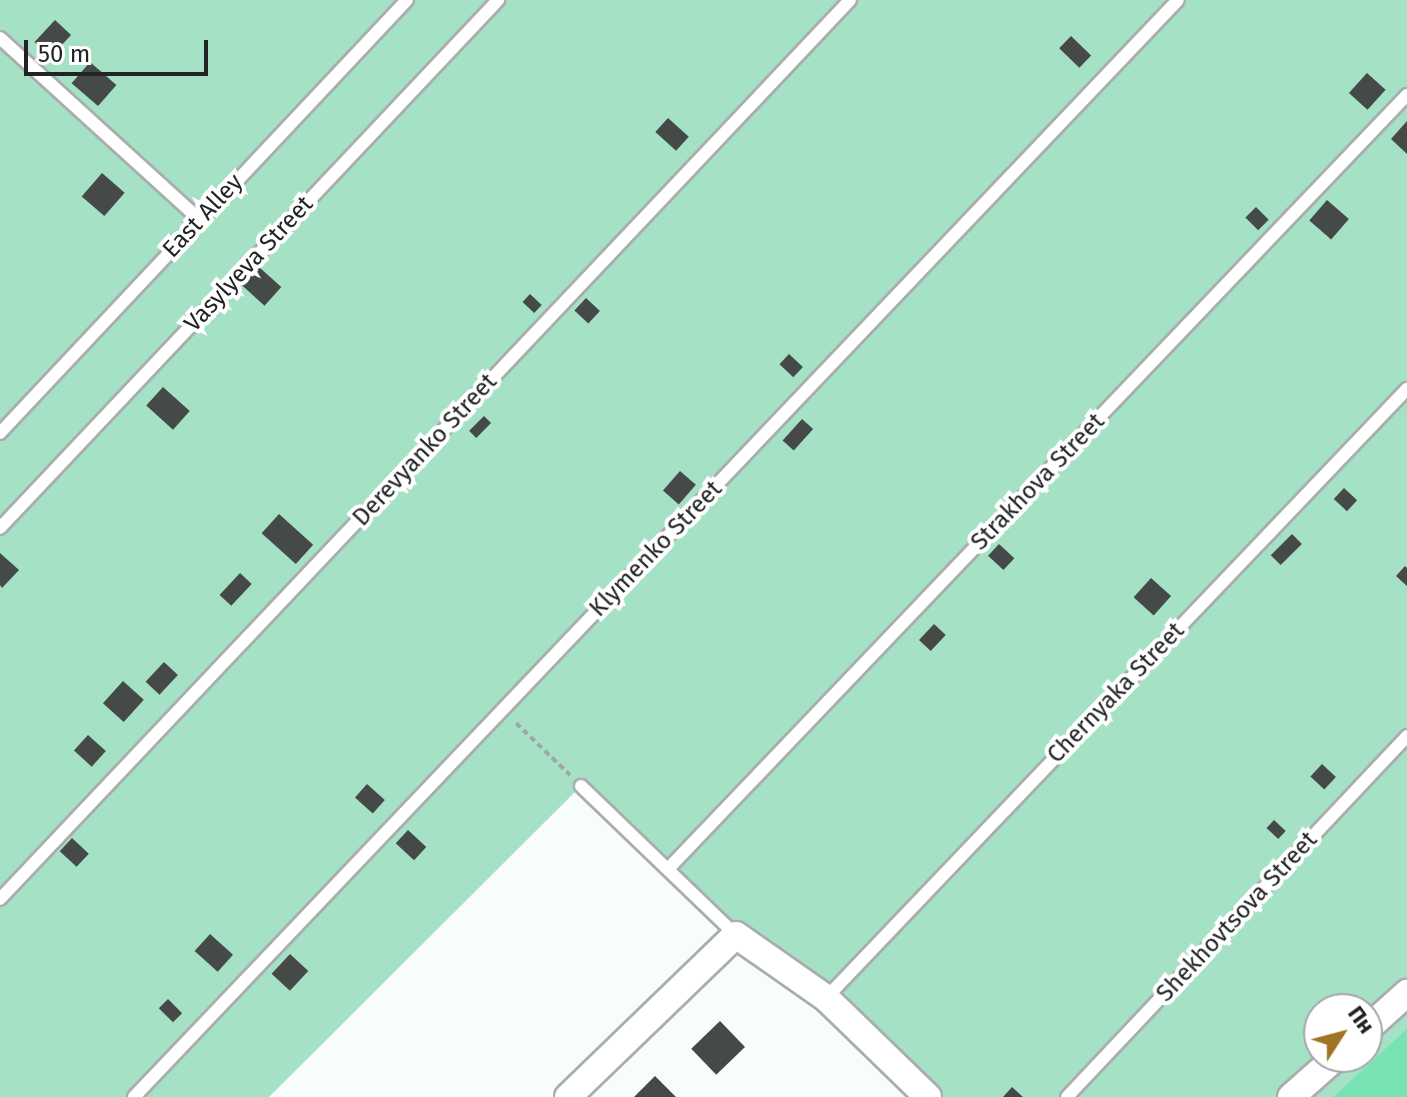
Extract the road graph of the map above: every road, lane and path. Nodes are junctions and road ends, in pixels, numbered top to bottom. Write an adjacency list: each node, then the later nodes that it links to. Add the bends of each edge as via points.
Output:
1 (407, 0): 7 (lane, East Alley)
2 (498, 0): 10 (lane, Vasylyeva Street)
3 (850, 0): 15 (lane, Derevyanko Street)
4 (1178, 0): 11 (lane, Klymenko Street)
5 (0, 38): 7 (lane)
6 (1407, 95): 14 (lane, Strakhova Street)
7 (200, 220): 9 (lane, East Alley)
8 (1407, 389): 18 (lane, Chernyaka Street)
9 (0, 433)
10 (0, 528)
11 (503, 710): 13 (path); 21 (lane, Klymenko Street)
12 (1407, 736): 24 (lane, Shekhovtsova Street)
13 (581, 786): 14 (lane)
14 (668, 869): 16 (lane)
15 (0, 899)
16 (736, 935): 18 (street); 22 (street)
17 (1407, 993): 19 (street)
18 (826, 998): 23 (street)
19 (1383, 1015)
20 (1318, 1073): 25 (street)
21 (134, 1097)
22 (568, 1097)
23 (928, 1097)
24 (1067, 1097)
25 (1291, 1097)

